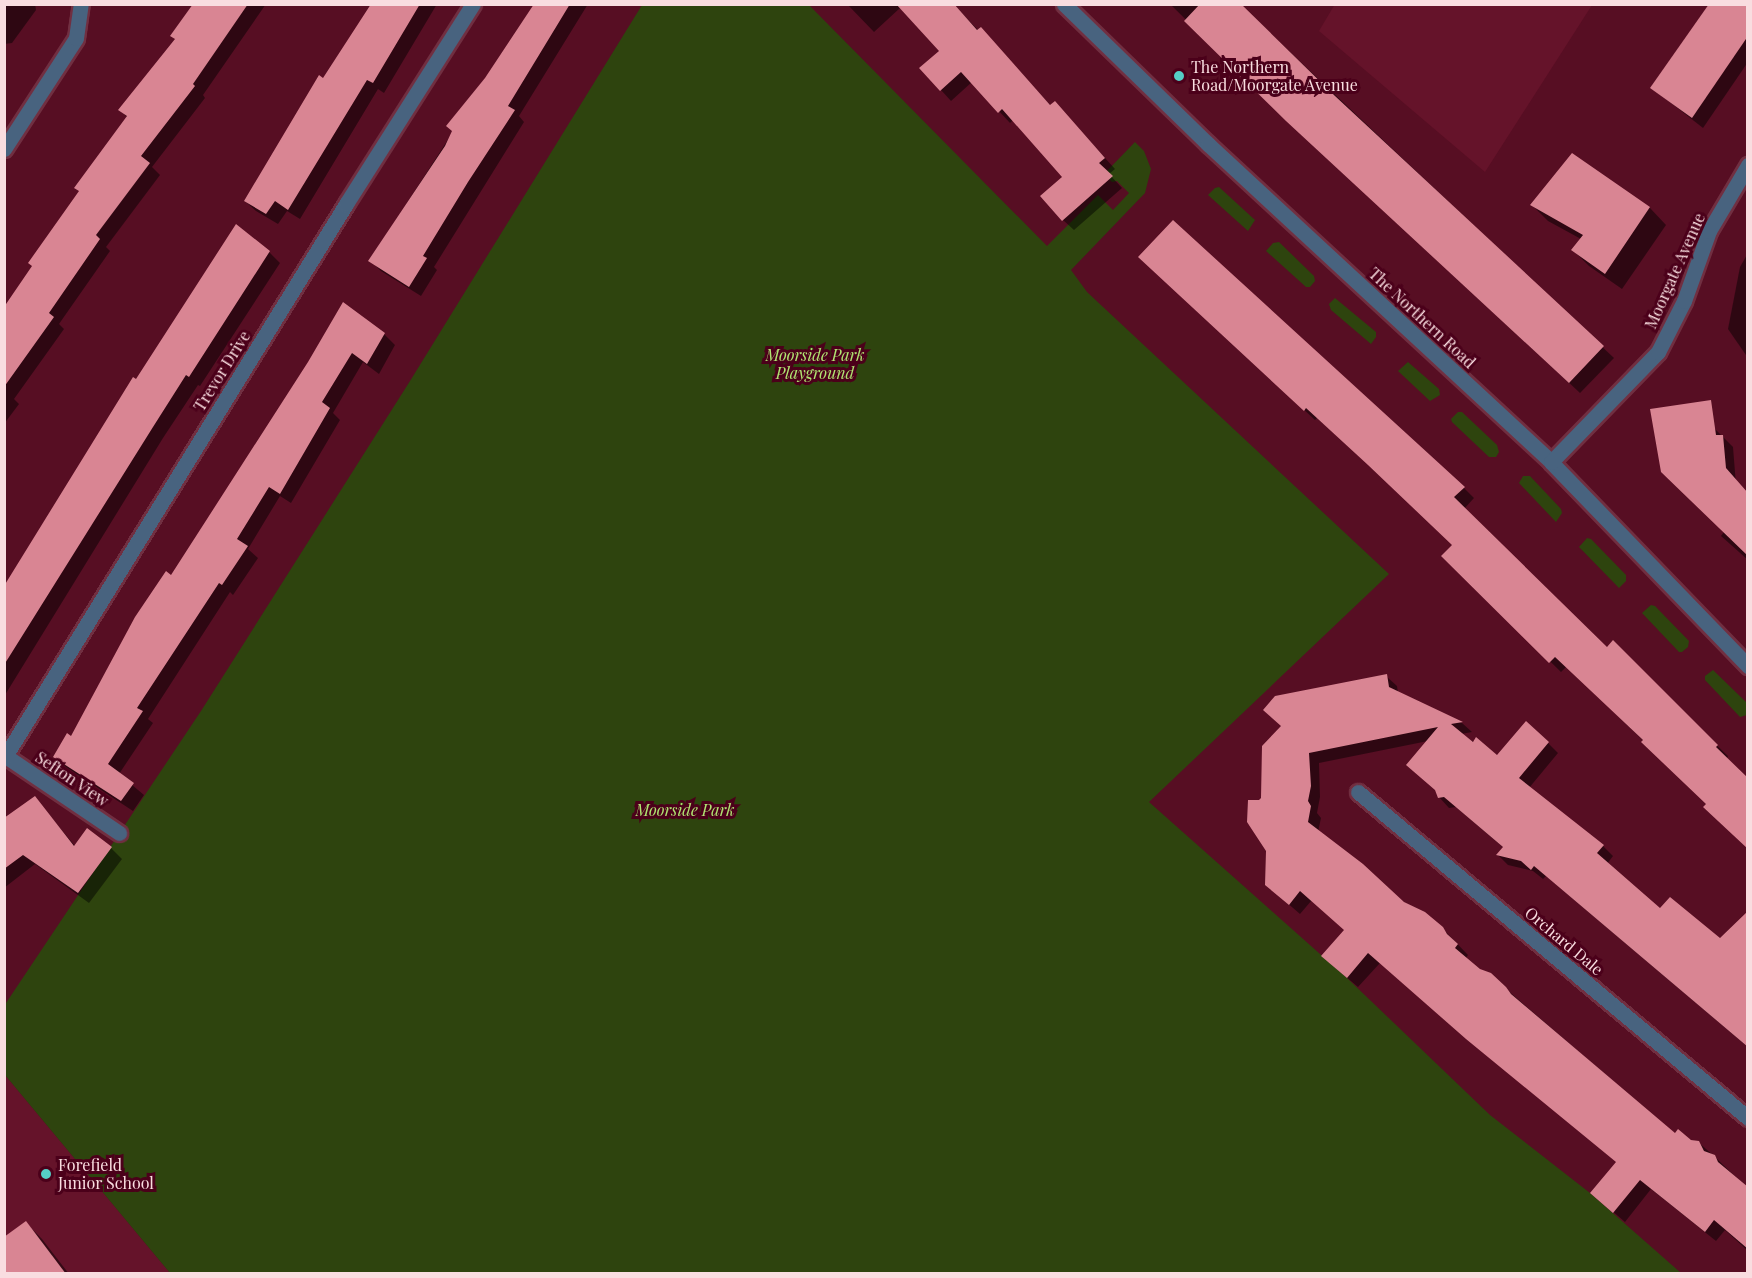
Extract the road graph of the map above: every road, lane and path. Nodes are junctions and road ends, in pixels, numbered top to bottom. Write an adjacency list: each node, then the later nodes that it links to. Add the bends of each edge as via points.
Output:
1 (81, 4): 4 (street, via 76,38)
2 (473, 4): 8 (street, Trevor Drive)
3 (1064, 4): 6 (street, The Northern Road)
4 (4, 149)
5 (1748, 165): 6 (street, Moorgate Avenue, via 1709,231 1684,301 1658,352)
6 (1551, 462): 7 (street, The Northern Road)
7 (1748, 666)
8 (5, 756): 10 (street, Sefton View)
9 (1358, 792): 11 (street, Orchard Dale)
10 (119, 833)
11 (1748, 1118)

